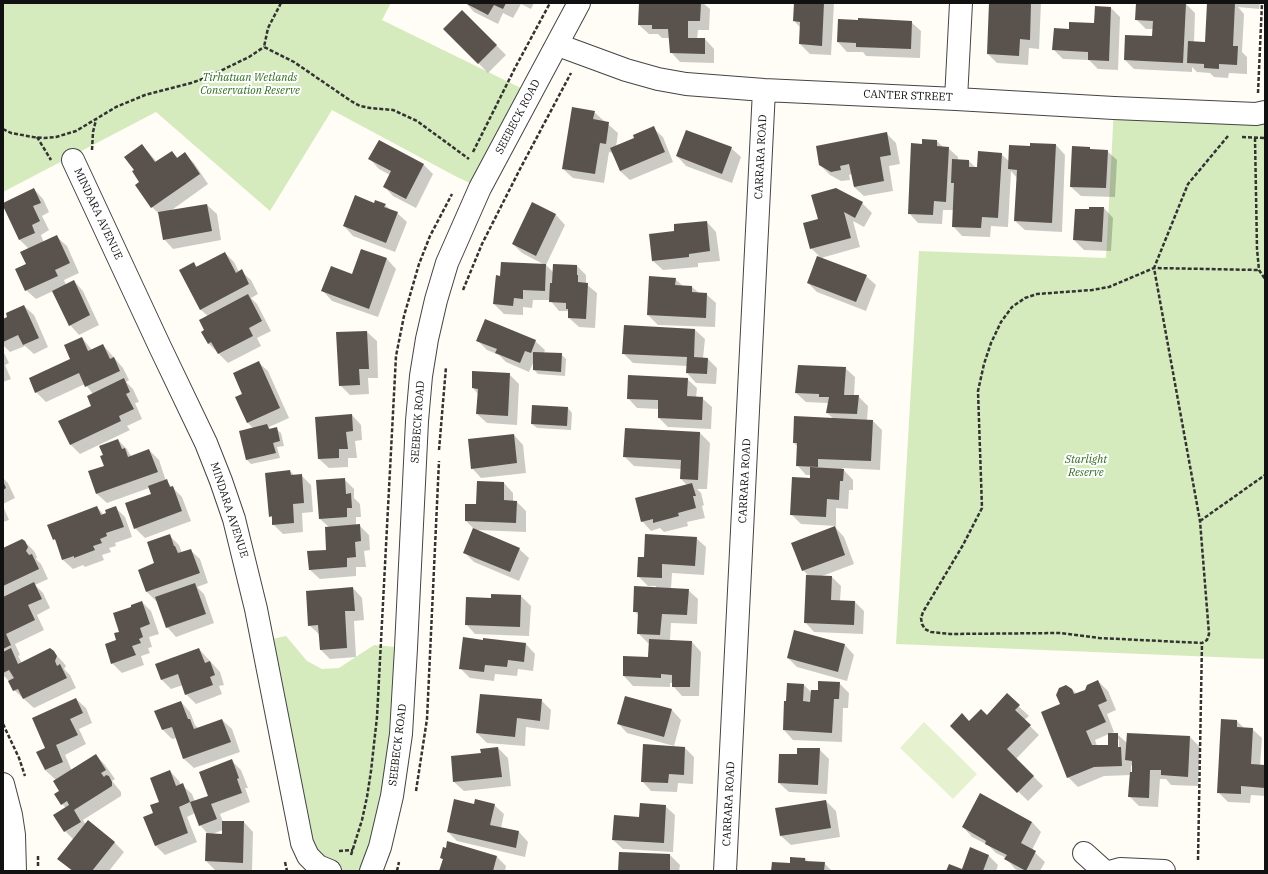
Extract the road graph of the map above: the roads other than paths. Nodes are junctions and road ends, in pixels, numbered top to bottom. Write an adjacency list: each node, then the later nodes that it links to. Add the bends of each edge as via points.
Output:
1 (579, 3): 3 (street, SEEBECK ROAD)
2 (961, 3): 5 (street)
3 (558, 45): 4 (street, CANTER STREET, via 658,79 686,84); 12 (street, SEEBECK ROAD, via 480,188 447,263 427,339 417,421 401,734 392,796)
4 (764, 90): 5 (street, CANTER STREET); 13 (street, CARRARA ROAD)
5 (956, 98): 6 (street, CANTER STREET, via 1256,114)
6 (1261, 103)
7 (63, 163): 11 (street, MINDARA AVENUE, via 156,340 206,443 221,481 234,519 256,608 302,843 313,862)
8 (3, 784): 10 (street, via 14,835)
9 (1084, 853): 14 (street)
10 (16, 871)
11 (330, 871)
12 (371, 871)
13 (725, 871)
14 (1104, 871)
15 (1113, 871): 16 (street)
16 (1164, 871)

